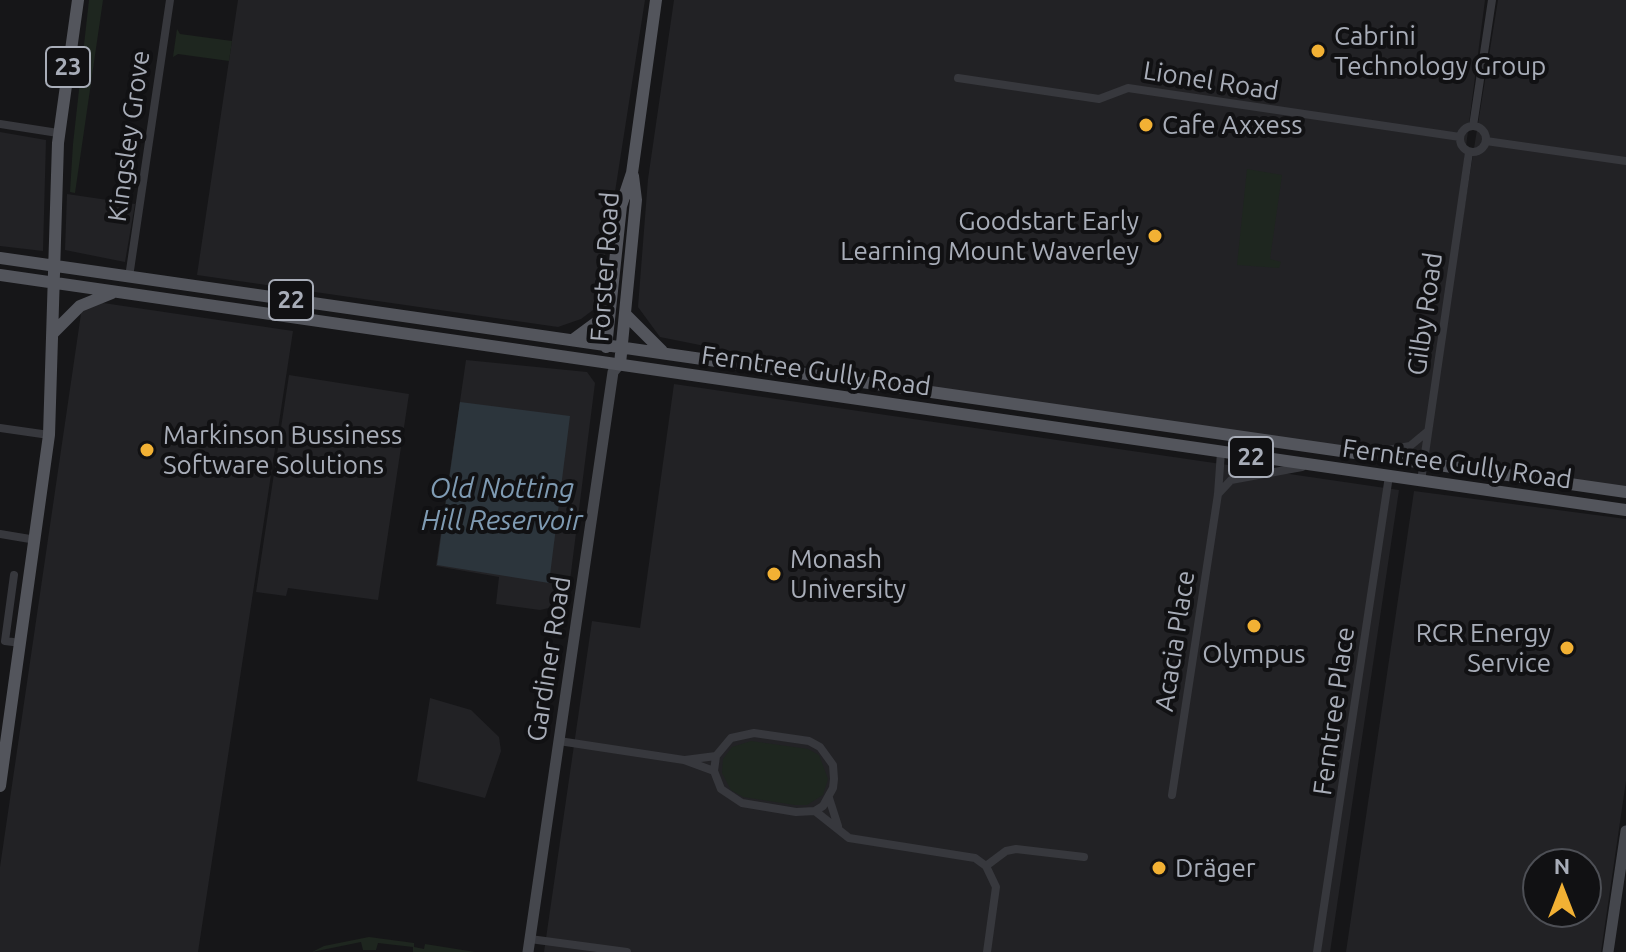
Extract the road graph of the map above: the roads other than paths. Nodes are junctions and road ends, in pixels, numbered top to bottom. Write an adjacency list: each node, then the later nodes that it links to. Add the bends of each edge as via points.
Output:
1 (78, 0): 8 (main road, 23)
2 (170, 0): 17 (street, Kingsley Grove)
3 (656, 0): 13 (main road, Forster Road)
4 (1492, 0): 7 (street)
5 (958, 78): 9 (street, Lionel Road, via 1099,99 1128,88)
6 (0, 124): 8 (street)
7 (1473, 126): 9 (street); 10 (street, via 1484,132)
8 (58, 133): 15 (main road, 23)
9 (1460, 137): 11 (street)
10 (1486, 141): 11 (street, via 1478,152); 12 (street)
11 (1469, 152): 35 (street, Gilby Road)
12 (1626, 161)
13 (632, 173): 21 (main road, Forster Road, via 621,206); 23 (main road, Forster Road, via 636,200)
14 (0, 258): 15 (main road, Ferntree Gully Road / 22)
15 (53, 266): 17 (main road, Ferntree Gully Road / 22); 18 (main road, 23)
16 (0, 275): 18 (main road, Ferntree Gully Road / 22)
17 (129, 277): 19 (main road, Ferntree Gully Road / 22)
18 (53, 283): 20 (main road, Ferntree Gully Road / 22); 25 (main road, 23)
19 (215, 289): 22 (main road); 24 (main road, Ferntree Gully Road / 22)
20 (113, 292): 22 (main road, Ferntree Gully Road / 22); 25 (main road, via 80,306)
21 (610, 305): 26 (main road); 28 (main road, Forster Road)
22 (213, 307): 27 (main road, Ferntree Gully Road / 22)
23 (625, 314): 29 (main road, Forster Road); 30 (main road)
24 (453, 323): 26 (main road, Ferntree Gully Road / 22); 27 (main road)
25 (53, 333): 36 (main road, 23)
26 (574, 339): 28 (main road, Ferntree Gully Road / 22)
27 (451, 340): 31 (main road, Ferntree Gully Road / 22)
28 (607, 343): 29 (main road, Ferntree Gully Road / 22); 31 (main road, Forster Road)
29 (623, 345): 30 (main road, Ferntree Gully Road / 22); 31 (main road, Forster Road)
30 (665, 352): 32 (main road, Ferntree Gully Road / 22)
31 (612, 366): 33 (main road, Ferntree Gully Road / 22); 51 (street, Gardiner Road)
32 (943, 393): 33 (main road); 38 (main road, Ferntree Gully Road / 22)
33 (941, 412): 37 (main road, Ferntree Gully Road / 22)
34 (0, 428): 36 (street)
35 (1428, 431): 38 (street, via 1410,446); 39 (street, Gilby Road)
36 (49, 435): 47 (main road, 23)
37 (1221, 452): 40 (main road, Ferntree Gully Road / 22); 44 (street, Acacia Place)
38 (1352, 453): 39 (main road, Ferntree Gully Road / 22)
39 (1424, 463): 42 (street, Gilby Road); 43 (main road, Ferntree Gully Road / 22)
40 (1313, 466): 41 (main road, Ferntree Gully Road / 22); 44 (street, via 1231,480)
41 (1389, 476): 42 (main road, Ferntree Gully Road / 22); 67 (street, Ferntree Place)
42 (1421, 481): 45 (main road, Ferntree Gully Road / 22)
43 (1626, 492)
44 (1218, 494): 56 (street, Acacia Place)
45 (1626, 510)
46 (0, 534): 47 (street)
47 (36, 540): 49 (main road, 23)
48 (14, 575): 49 (street, via 5,641)
49 (21, 643): 50 (main road, 23)
50 (4, 736): 55 (main road, 23)
51 (559, 741): 53 (street); 63 (street, Gardiner Road)
52 (716, 756): 53 (street); 54 (street); 57 (street, via 731,738 744,734 809,741 833,765)
53 (684, 760): 54 (street)
54 (714, 771): 58 (street, via 721,789 742,803)
55 (0, 786)
56 (1172, 795)
57 (829, 798): 58 (street); 59 (street)
58 (815, 811): 59 (street)
59 (838, 826): 62 (street, via 858,841 975,858)
60 (1626, 831): 68 (street)
61 (1084, 857): 62 (street, via 1016,849)
62 (986, 866): 66 (street, via 996,887)
63 (530, 939): 64 (street, Gardiner Road); 65 (street)
64 (528, 952)
65 (627, 952)
66 (987, 952)
67 (1317, 952)
68 (1608, 952)

